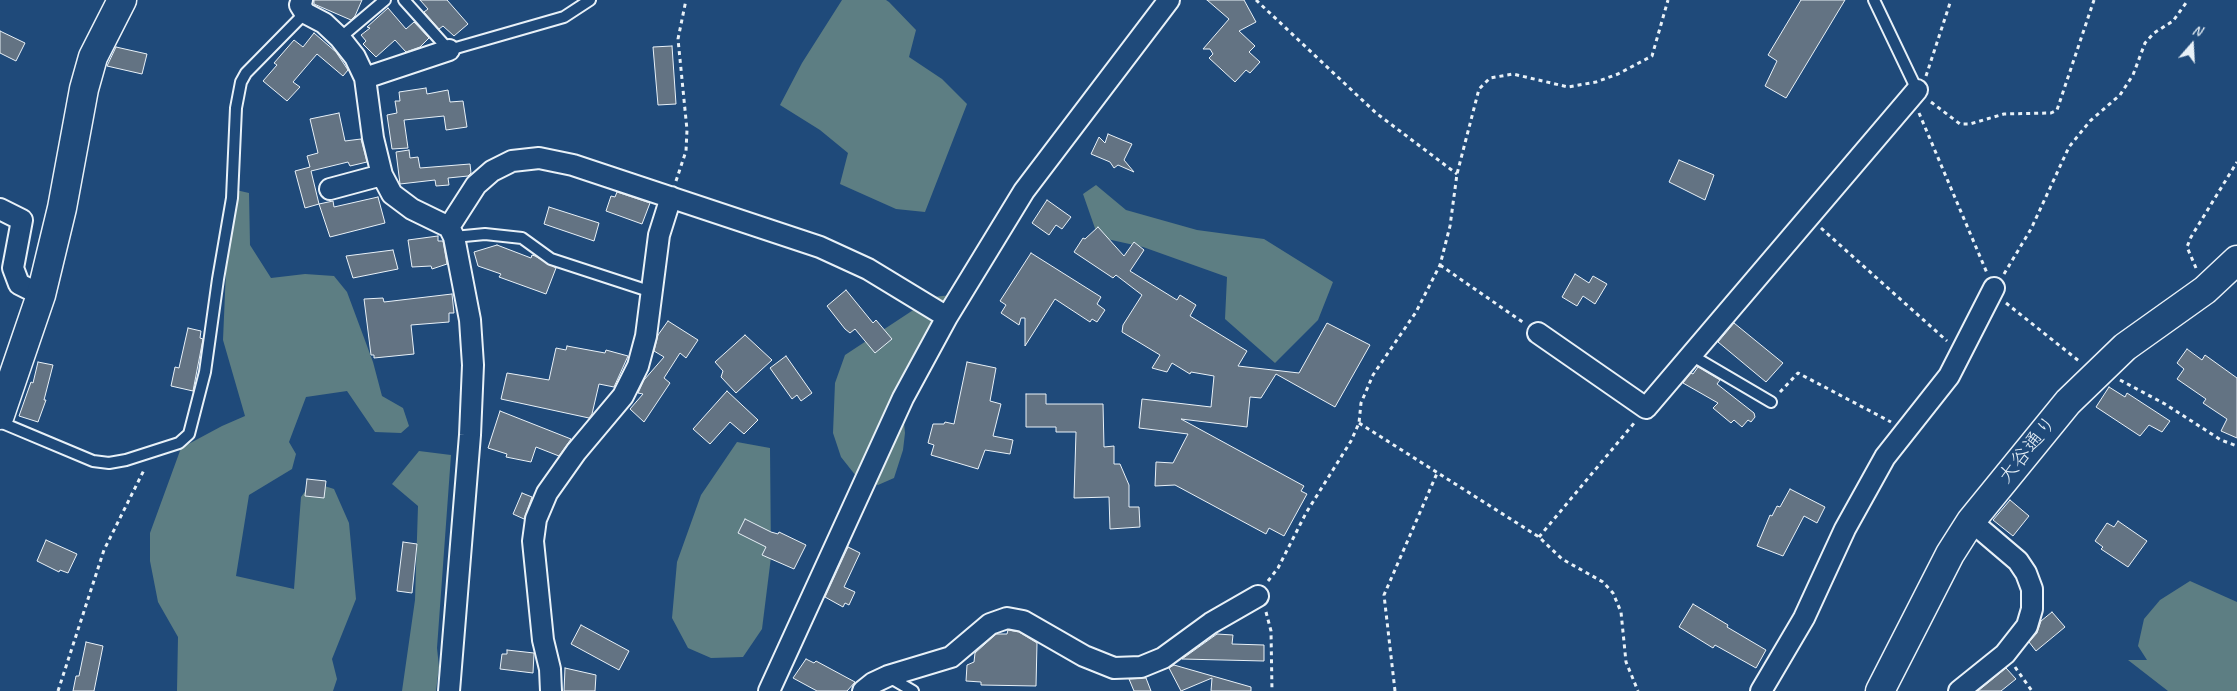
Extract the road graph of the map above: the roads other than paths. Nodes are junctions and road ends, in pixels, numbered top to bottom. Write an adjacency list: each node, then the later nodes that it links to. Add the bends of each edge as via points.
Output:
1 (122, 0): 20 (street, via 93,57 84,89 62,208)
2 (385, 0): 8 (lane)
3 (404, 0): 9 (lane)
4 (590, 0): 9 (lane, via 564,17)
5 (1169, 0): 21 (street, via 1024,191)
6 (1874, 0): 11 (lane)
7 (303, 7): 8 (street); 26 (lane, via 241,82 236,108 232,198 205,372 189,434 179,443 109,463 93,461)
8 (340, 38): 10 (street, via 355,57)
9 (449, 50): 10 (street)
10 (365, 78): 12 (street)
11 (1917, 90): 23 (street)
12 (382, 175): 13 (street); 16 (street, via 392,194)
13 (330, 188)
14 (671, 197): 16 (street, via 573,165 539,158 512,161 492,171 476,185); 19 (street, via 659,235); 21 (street, via 820,247 868,269)
15 (0, 210): 20 (street, via 22,220 13,268 19,284)
16 (451, 232): 19 (lane, via 522,238 551,259); 30 (street, via 470,320 473,365)
17 (2237, 260): 27 (street, 大谷通り, via 2205,290 2125,347 2098,372 2068,402)
18 (1994, 288): 35 (street, via 1949,376 1885,458 1844,529 1804,618)
19 (652, 292): 31 (street, via 638,366 623,396 576,452 547,493 536,519 533,541)
20 (41, 296): 25 (street)
21 (947, 317): 32 (street, via 902,398)
22 (1538, 333): 23 (street, via 1646,408)
23 (1691, 355): 24 (lane)
24 (1771, 402)
25 (0, 415)
26 (0, 422)
27 (1971, 521): 36 (street, 大谷通り, via 1950,554); 37 (street, via 2018,561 2032,589 2032,609 2026,626 2005,654)
28 (1258, 596): 29 (street, via 1211,623 1163,658 1141,667 1114,668 1084,656 1023,621 1007,618 990,624 952,657)
29 (888, 676): 33 (street); 34 (lane)
30 (449, 691)
31 (551, 691)
32 (769, 691)
33 (862, 691)
34 (913, 691)
35 (1761, 691)
36 (1880, 691)
37 (1959, 691)

